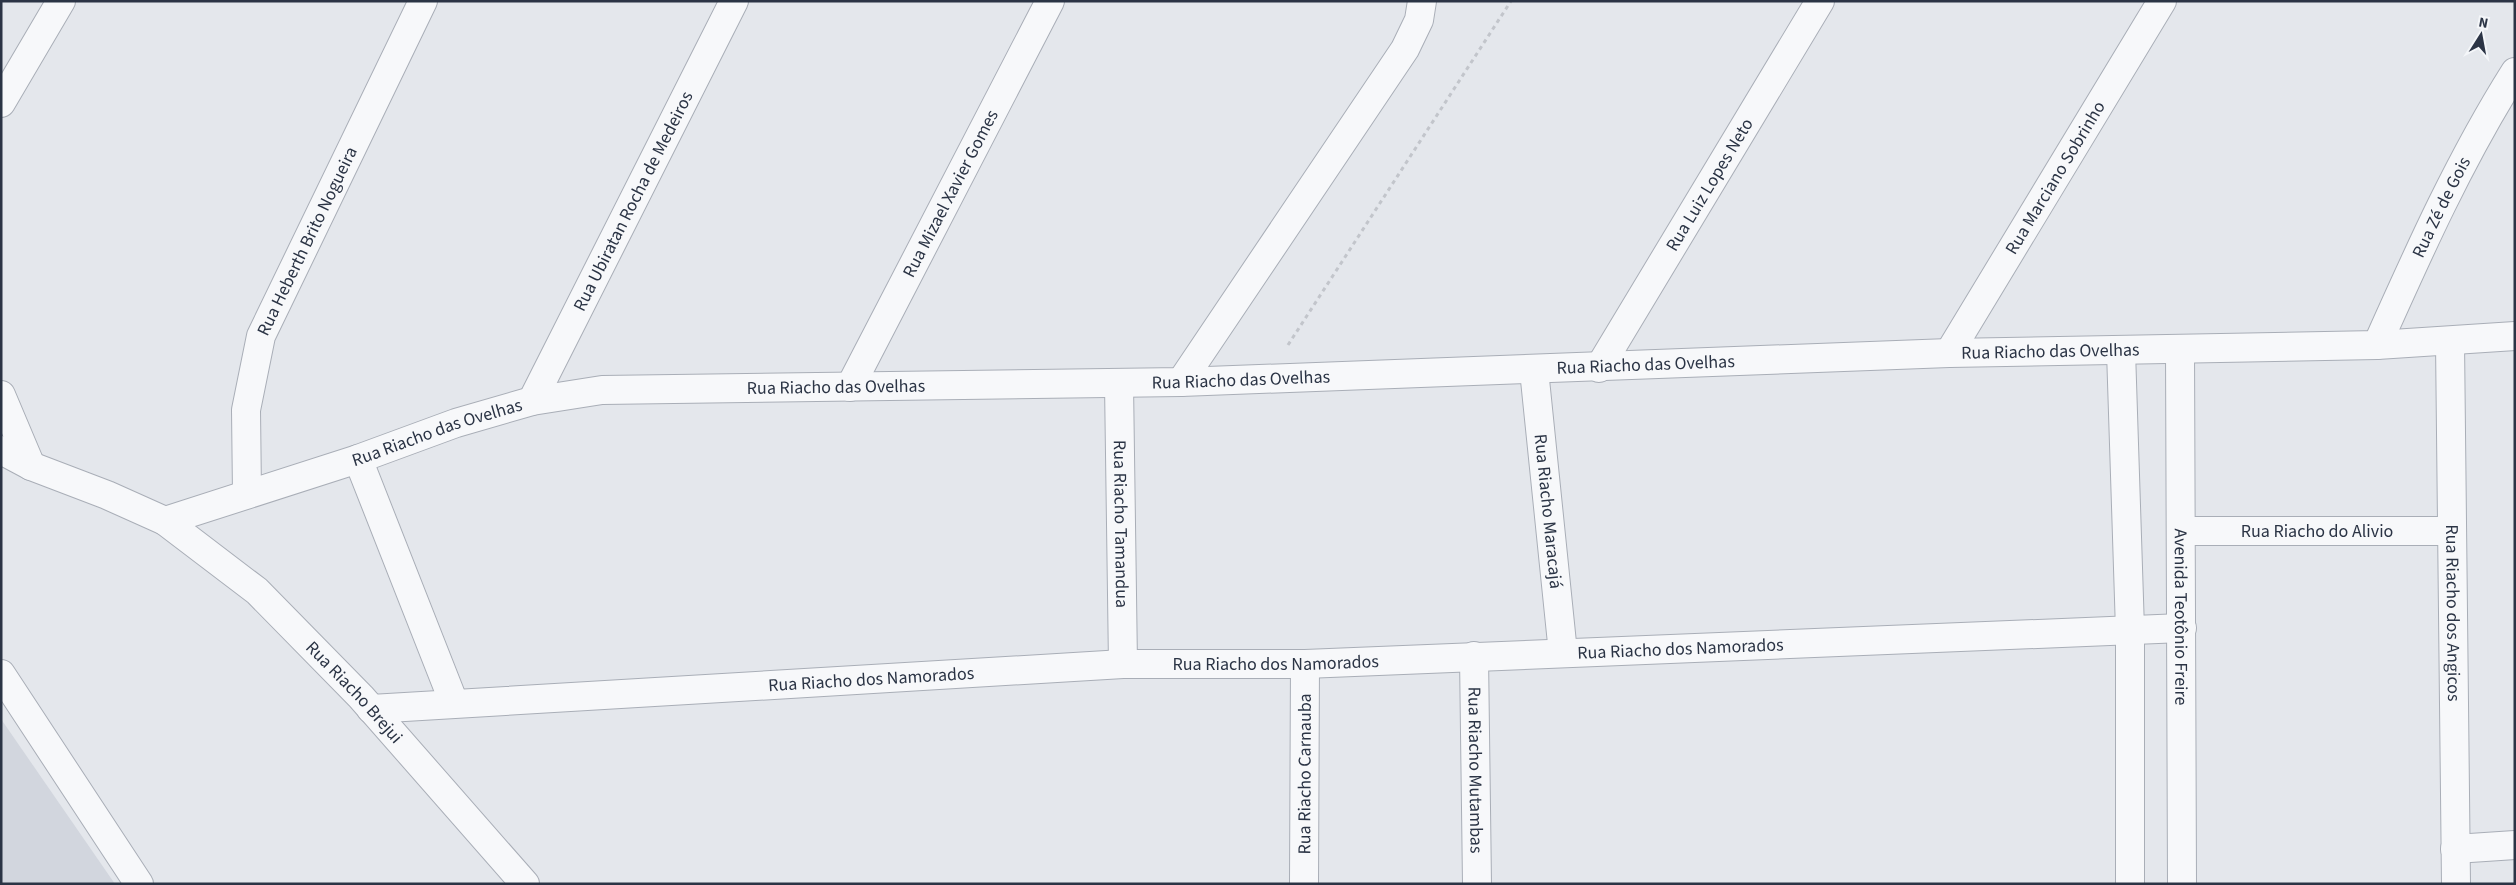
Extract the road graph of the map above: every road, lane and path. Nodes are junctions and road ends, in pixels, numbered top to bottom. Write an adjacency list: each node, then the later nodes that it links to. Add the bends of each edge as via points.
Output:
1 (61, 1): 10 (street)
2 (423, 1): 28 (street, Rua Heberth Brito Nogueira, via 261,336 246,410)
3 (734, 1): 24 (street, Rua Ubiratan Rocha de Medeiros)
4 (1050, 1): 22 (street, Rua Mizael Xavier Gomes)
5 (1422, 1): 20 (street, via 1419,20 1405,48)
6 (1511, 1): 19 (path)
7 (1820, 1): 17 (street, Rua Luiz Lopes Neto)
8 (2162, 1): 16 (street, Rua Marciano Sobrinho)
9 (2515, 72): 13 (street, Rua Zé de Gois, via 2452,182)
10 (1, 103)
11 (2515, 336): 12 (street, Rua Riacho das Ovelhas)
12 (2450, 342): 13 (street, Rua Riacho das Ovelhas); 31 (street, Rua Riacho dos Angicos)
13 (2378, 345): 14 (street, Rua Riacho das Ovelhas)
14 (2180, 349): 15 (street, Rua Riacho das Ovelhas); 30 (street, Avenida Teotônio Freire)
15 (2121, 352): 16 (street, Rua Riacho das Ovelhas); 33 (street)
16 (1949, 353): 17 (street, Rua Riacho das Ovelhas)
17 (1599, 368): 18 (street, Rua Riacho das Ovelhas)
18 (1534, 370): 19 (street, Rua Riacho das Ovelhas); 34 (street, Rua Riacho Maracajá)
19 (1266, 380): 20 (street, Rua Riacho das Ovelhas)
20 (1181, 382): 21 (street, Rua Riacho das Ovelhas)
21 (1119, 384): 22 (street, Rua Riacho das Ovelhas); 36 (street, Rua Riacho Tamandua)
22 (850, 386): 24 (street, Rua Riacho das Ovelhas, via 602,390)
23 (1, 395): 27 (street)
24 (532, 401): 26 (street, Rua Riacho das Ovelhas, via 456,423)
25 (1, 450): 27 (street)
26 (358, 459): 28 (street, Rua Riacho das Ovelhas); 39 (street)
27 (31, 466): 29 (street)
28 (247, 494): 29 (street, Rua Riacho das Ovelhas)
29 (165, 521): 40 (street, Rua Riacho Brejui, via 257,591)
30 (2181, 531): 31 (street, Rua Riacho do Alivio); 32 (street, Avenida Teotônio Freire)
31 (2452, 531): 42 (street, Rua Riacho dos Angicos)
32 (2182, 628): 33 (street, Rua Riacho dos Namorados); 48 (street, Avenida Teotônio Freire)
33 (2130, 630): 34 (street, Rua Riacho dos Namorados); 47 (street)
34 (1563, 653): 35 (street, Rua Riacho dos Namorados)
35 (1474, 656): 37 (street, Rua Riacho dos Namorados); 46 (street, Rua Riacho Mutambas)
36 (1123, 664): 37 (street, Rua Riacho dos Namorados); 39 (street, Rua Riacho dos Namorados)
37 (1305, 664): 45 (street, Rua Riacho Carnauba)
38 (1, 674): 43 (street)
39 (454, 703): 40 (street, Rua Riacho dos Namorados)
40 (371, 709): 44 (street, Rua Riacho Brejui)
41 (2515, 845): 42 (street)
42 (2456, 849): 49 (street, Rua Riacho dos Angicos)
43 (138, 884)
44 (525, 884)
45 (1304, 884)
46 (1477, 884)
47 (2130, 884)
48 (2182, 884)
49 (2456, 884)

